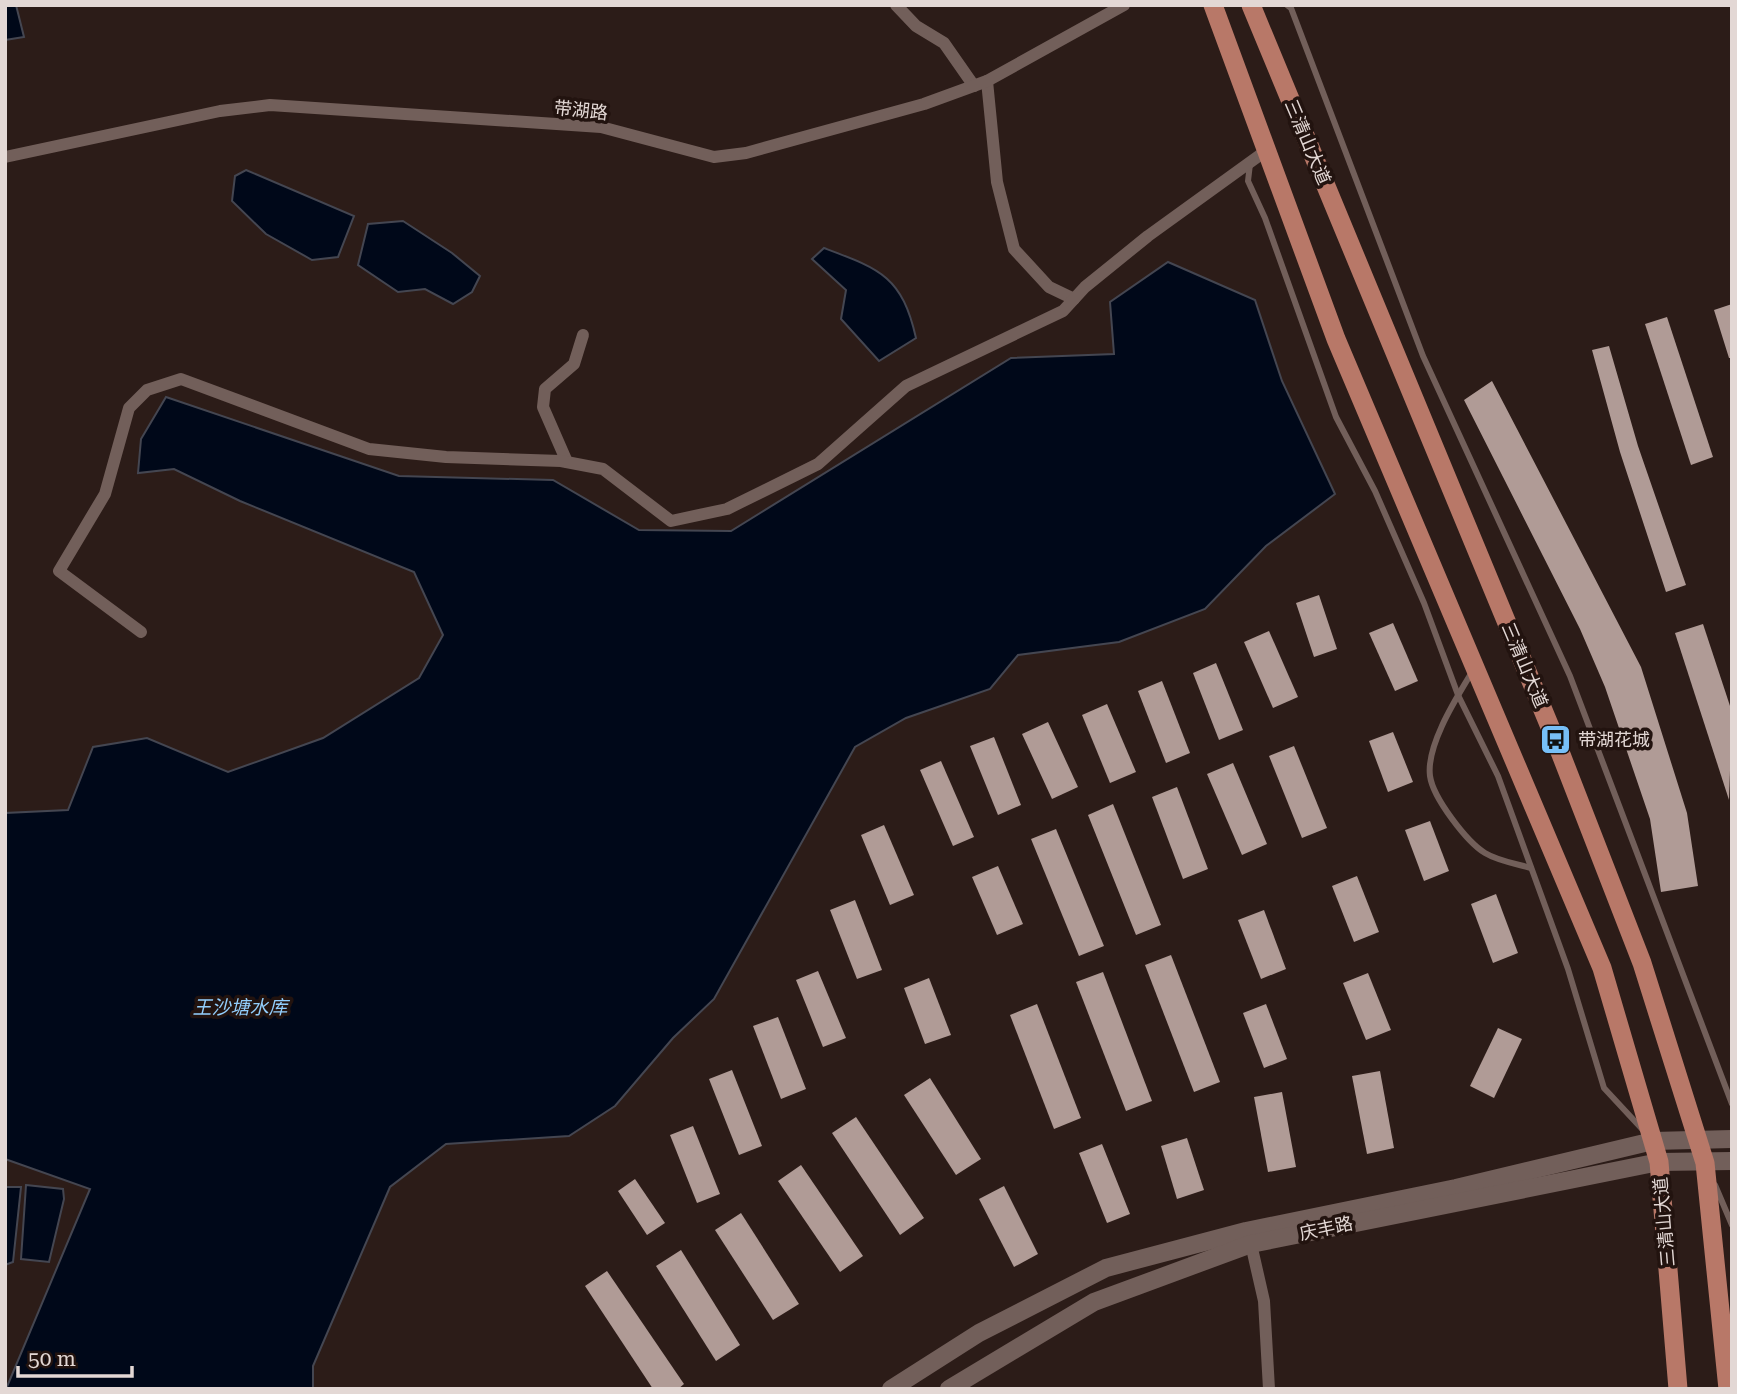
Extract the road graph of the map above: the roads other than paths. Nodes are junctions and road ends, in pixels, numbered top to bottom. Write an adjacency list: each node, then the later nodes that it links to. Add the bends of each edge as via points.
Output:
1 (896, 5): 7 (street, via 916,26 944,43)
2 (1124, 5): 6 (street, 带湖路)
3 (1213, 5): 8 (highway, 三清山大道)
4 (1251, 5): 20 (highway, 三清山大道, via 1560,751 1642,963)
5 (1287, 5): 18 (lane, via 1423,356 1570,676)
6 (987, 81): 7 (street, 带湖路); 11 (street, via 997,182 1014,249 1049,287)
7 (974, 86): 9 (street, 带湖路, via 746,153 715,157 601,127 270,105 220,111)
8 (1267, 150): 10 (street); 15 (highway, 三清山大道, via 1336,339)
9 (5, 157)
10 (1250, 162): 11 (street, via 1148,236); 16 (lane, via 1248,181 1270,229 1336,417 1424,603)
11 (1074, 299): 13 (street, via 1063,311 906,386 818,464 727,509 671,522 603,469)
12 (583, 335): 13 (street, via 574,364 545,388 543,407)
13 (567, 462): 14 (street, via 369,449 181,379 147,390 128,408 106,494 59,570)
14 (141, 632)
15 (1475, 668): 16 (lane); 21 (highway, 三清山大道, via 1602,968)
16 (1458, 695): 17 (lane, via 1498,776); 17 (lane, via 1436,741 1430,776 1451,821 1486,853)
17 (1532, 869): 21 (lane, via 1604,1087)
18 (1732, 1104)
19 (1732, 1139): 20 (main road)
20 (1698, 1140): 21 (main road); 24 (highway, 三清山大道)
21 (1653, 1141): 23 (highway, 三清山大道); 27 (main road, via 1247,1231 1106,1268 979,1333)
22 (1732, 1161): 24 (main road, 庆丰路)
23 (1659, 1162): 24 (main road, 庆丰路); 26 (main road, 庆丰路); 30 (highway, 三清山大道)
24 (1705, 1163): 25 (lane); 31 (highway, 三清山大道)
25 (1732, 1225)
26 (1251, 1244): 28 (main road, 庆丰路, via 1094,1302); 29 (street, via 1264,1301)
27 (891, 1389)
28 (949, 1389)
29 (1269, 1389)
30 (1678, 1389)
31 (1728, 1389)

